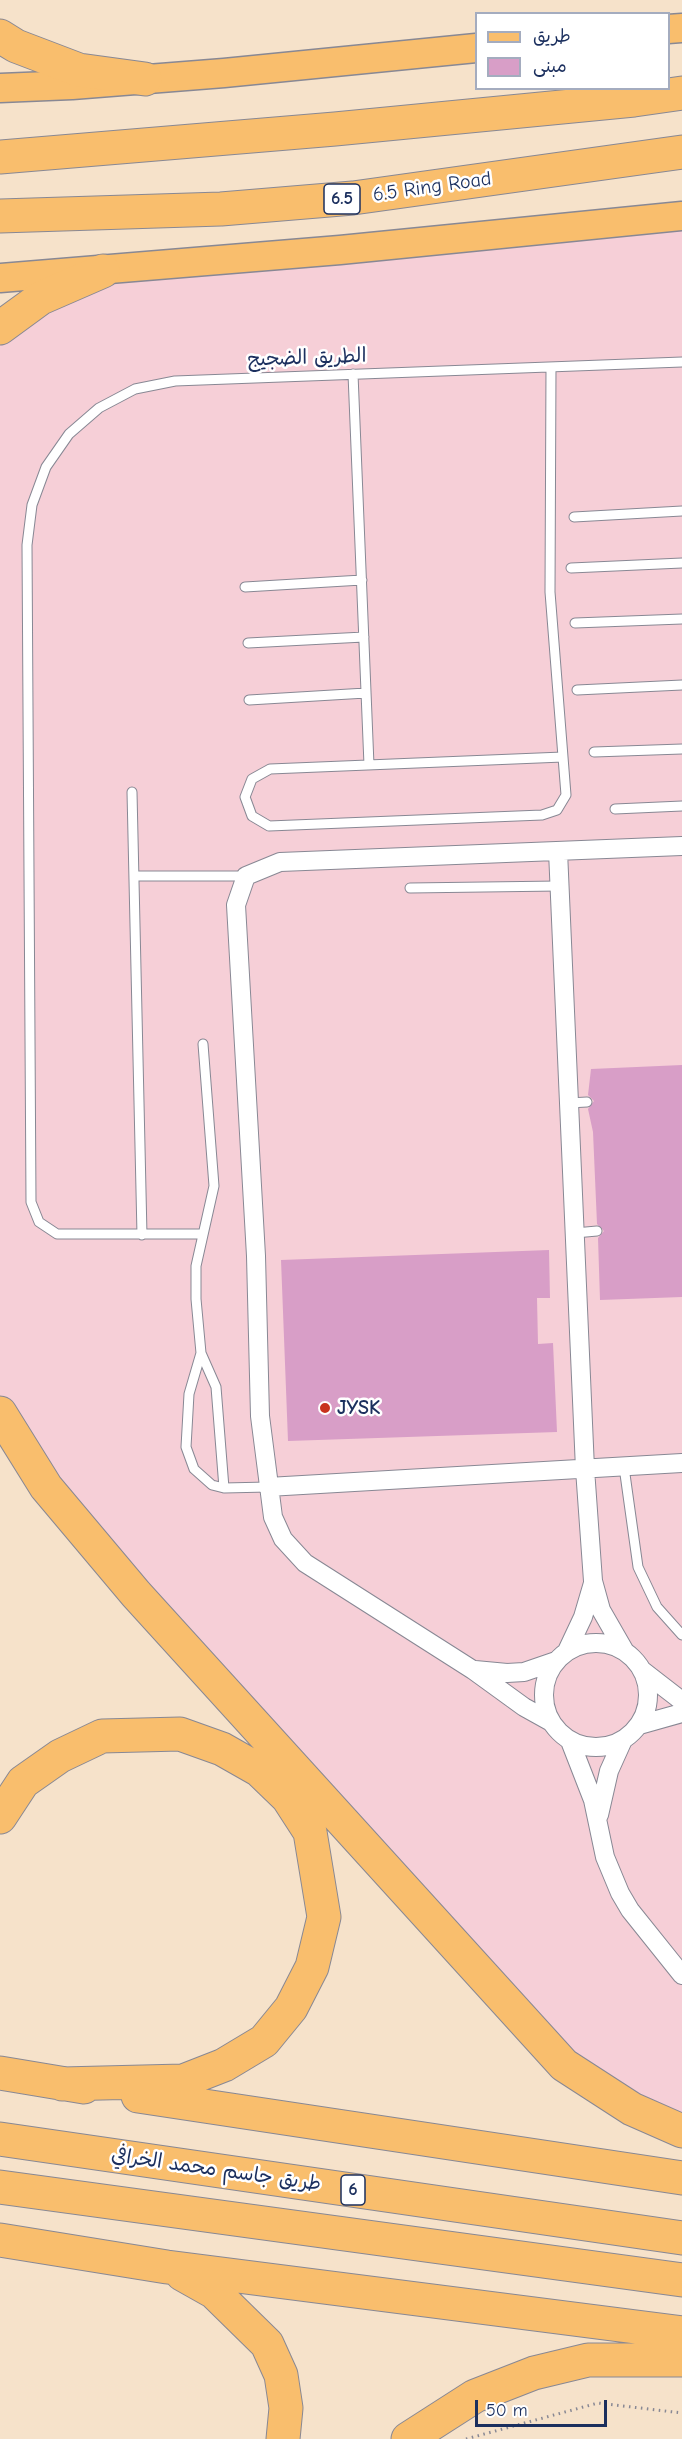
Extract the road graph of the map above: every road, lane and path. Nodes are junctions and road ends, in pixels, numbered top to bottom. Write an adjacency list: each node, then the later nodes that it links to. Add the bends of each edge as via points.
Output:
1 (0, 36): 4 (highway, via 79,70)
2 (475, 48): 3 (main road)
3 (224, 73): 4 (main road); 7 (main road, via 155,94)
4 (145, 79): 5 (main road)
5 (0, 88)
6 (682, 93): 9 (highway, via 346,128)
7 (0, 105)
8 (682, 152): 10 (highway, 6.5 Ring Road / 6.5, via 352,198 222,209)
9 (0, 157)
10 (0, 216)
11 (682, 216): 12 (main road)
12 (218, 261): 13 (main road); 14 (main road)
13 (0, 263)
14 (103, 272): 15 (main road); 16 (highway, via 41,298)
15 (0, 278)
16 (0, 328)
17 (682, 362): 18 (lane, الطريق الضجيج)
18 (551, 367): 19 (lane, الطريق الضجيج); 36 (lane, via 550,592)
19 (353, 374): 24 (lane); 53 (lane, الطريق الضجيج, via 175,381 135,389 108,403 69,434 46,467 32,505 27,545 32,1202 39,1222 57,1234)
20 (682, 511): 21 (lane)
21 (574, 516)
22 (682, 563): 23 (lane)
23 (571, 568)
24 (362, 580): 25 (lane); 28 (lane)
25 (245, 587)
26 (682, 619): 27 (lane)
27 (575, 623)
28 (364, 637): 29 (lane); 32 (lane)
29 (248, 643)
30 (682, 685): 31 (lane)
31 (577, 690)
32 (366, 693): 33 (lane); 37 (lane)
33 (249, 700)
34 (682, 749): 35 (lane)
35 (594, 752)
36 (563, 757): 37 (lane); 37 (lane, via 567,787 563,803 558,810 542,815 270,826 252,816 247,807 247,787 261,772)
37 (369, 765)
38 (132, 792): 43 (lane)
39 (682, 806): 40 (lane)
40 (615, 809)
41 (682, 846): 42 (street)
42 (558, 851): 44 (street, via 280,862); 45 (street)
43 (134, 876): 44 (lane); 53 (lane)
44 (246, 876): 59 (street, via 236,905 236,951 256,1256 260,1416)
45 (559, 885): 46 (lane); 48 (street)
46 (410, 888)
47 (203, 1044): 52 (lane, via 214,1172 212,1199)
48 (569, 1102): 49 (lane); 51 (street)
49 (587, 1102)
50 (597, 1232): 51 (lane)
51 (574, 1233): 58 (street)
52 (202, 1234): 53 (lane, الطريق الضجيج); 54 (lane, via 195,1283)
53 (142, 1235)
54 (201, 1353): 60 (lane, via 216,1387); 60 (lane, via 189,1394 188,1459 202,1478)
55 (0, 1413): 78 (highway, via 46,1487 136,1594 564,2065 632,2109)
56 (682, 1463): 57 (street)
57 (624, 1467): 58 (street); 62 (lane, via 638,1567 657,1607)
58 (585, 1469): 59 (street); 61 (street)
59 (268, 1487): 60 (lane); 65 (street, via 273,1517 283,1539 305,1563)
60 (224, 1488)
61 (593, 1581): 63 (street, via 601,1610); 64 (street, via 583,1617)
62 (682, 1635)
63 (624, 1650): 64 (street, via 589,1643); 66 (street)
64 (562, 1656): 65 (street, via 524,1672); 69 (street, via 544,1684)
65 (473, 1670): 69 (street)
66 (643, 1671): 67 (street); 70 (street, via 649,1698)
67 (682, 1701)
68 (682, 1713): 70 (street)
69 (551, 1722): 72 (street)
70 (639, 1725): 71 (street)
71 (623, 1740): 72 (street, via 602,1747); 74 (street, via 609,1771)
72 (570, 1741): 74 (street)
73 (0, 1817): 77 (highway, via 23,1782 60,1756 102,1736 180,1734 222,1749 259,1770 288,1798 310,1832 324,1917 312,1967 291,2008 264,2041 224,2065 183,2081)
74 (599, 1820): 75 (street, via 605,1857 620,1893)
75 (682, 1975)
76 (9, 2075): 77 (highway)
77 (62, 2084): 80 (highway)
78 (682, 2131)
79 (12, 2140): 82 (highway, طريق جاسم محمد الخرافي / 6)
80 (682, 2178)
81 (14, 2189): 85 (highway, 6)
82 (682, 2238)
83 (12, 2243): 84 (highway)
84 (167, 2266): 86 (highway); 89 (highway, via 214,2292 267,2344 281,2375 286,2408)
85 (682, 2280)
86 (682, 2334)
87 (682, 2360): 90 (highway, via 588,2360 534,2373 475,2396)
88 (682, 2413): 91 (path, via 598,2403)
89 (284, 2439)
90 (408, 2439)
91 (466, 2439)

